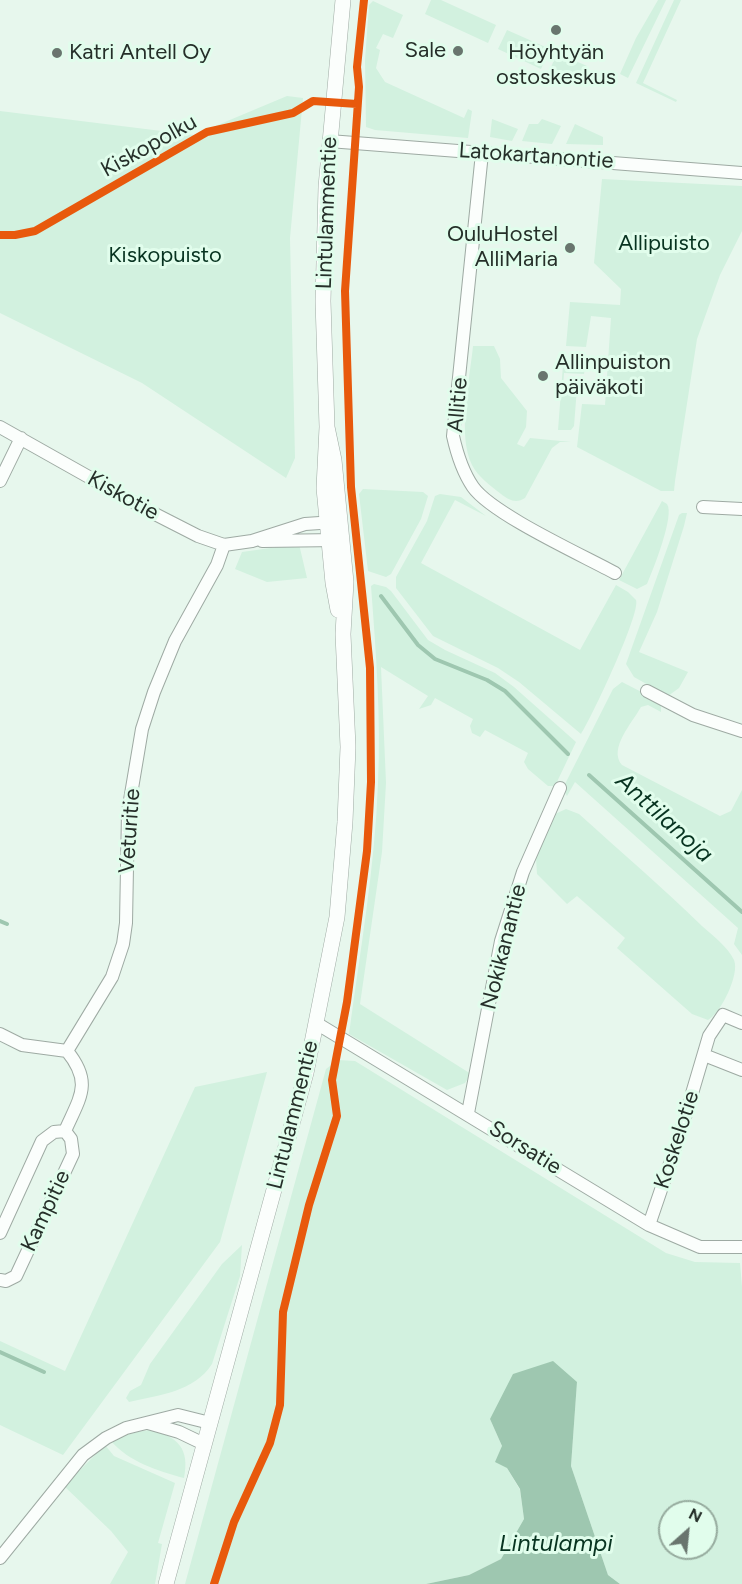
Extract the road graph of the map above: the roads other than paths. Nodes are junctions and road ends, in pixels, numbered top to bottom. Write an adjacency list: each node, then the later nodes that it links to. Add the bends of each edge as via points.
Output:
1 (343, 0): 2 (street, Lintulammentie)
2 (329, 141): 3 (street, Latokartanontie); 10 (street, Lintulammentie, via 323,301 327,427 324,488)
3 (482, 153): 4 (street, Latokartanontie); 14 (street, Allitie, via 453,436 460,464 474,488 496,507)
4 (742, 173)
5 (0, 427): 6 (street, Kiskotie)
6 (21, 438): 7 (street); 13 (street, Kiskotie, via 151,512)
7 (0, 482)
8 (704, 507): 9 (street)
9 (742, 509)
10 (333, 522): 11 (street, Lintulammentie); 12 (street, Kiskotie, via 305,524)
11 (335, 540): 12 (street, Kiskotie); 18 (street, Lintulammentie, via 333,583 343,634 348,747 337,917)
12 (252, 541): 13 (street, Kiskotie)
13 (224, 545): 21 (street, Veturitie, via 176,642 145,720 128,812 123,944 112,977)
14 (615, 573)
15 (647, 691): 16 (street, via 693,715)
16 (742, 731)
17 (560, 788): 24 (street, Nokikanantie, via 523,872 501,941)
18 (316, 1023): 24 (street, Sorsatie); 31 (street, Lintulammentie, via 299,1100)
19 (742, 1023): 22 (street, Koskelotie, via 723,1015 709,1036)
20 (0, 1034): 21 (street, via 22,1045)
21 (67, 1051): 25 (street, via 80,1067 83,1081)
22 (704, 1055): 23 (street); 26 (street, Koskelotie)
23 (742, 1070)
24 (468, 1113): 26 (street, Sorsatie)
25 (65, 1131): 27 (street, Kampitie, via 54,1132 42,1141); 29 (street, Kampitie, via 71,1139 73,1154 16,1276)
26 (649, 1225): 28 (street, Sorsatie, via 700,1247)
27 (0, 1233)
28 (742, 1247)
29 (0, 1280)
30 (147, 1422): 31 (street, via 178,1415); 32 (street); 33 (street, via 126,1428 83,1455)
31 (210, 1423): 32 (street, Lintulammentie)
32 (204, 1444): 35 (street, Lintulammentie)
33 (4, 1543): 34 (street)
34 (0, 1558)
35 (166, 1584)

